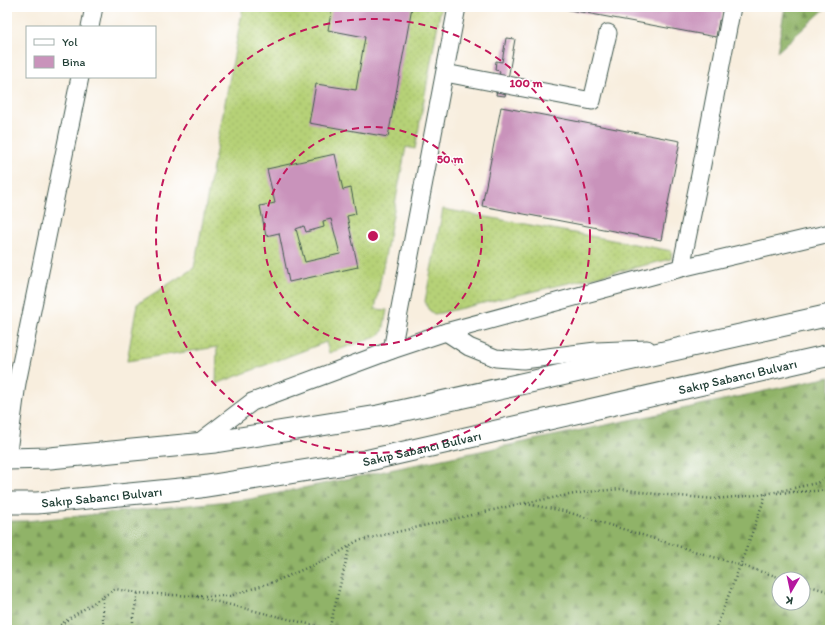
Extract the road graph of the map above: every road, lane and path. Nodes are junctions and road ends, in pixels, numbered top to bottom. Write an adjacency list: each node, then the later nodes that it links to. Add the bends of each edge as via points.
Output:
1 (94, 7): 4 (street)
2 (457, 7): 6 (street)
3 (732, 7): 9 (street)
4 (90, 26)
5 (608, 33): 6 (street, via 592,101)
6 (445, 73): 13 (street)
7 (80, 78): 16 (street, via 17,383)
8 (830, 233): 9 (street)
9 (681, 268): 11 (street)
10 (830, 315): 12 (main road)
11 (446, 332): 12 (street, via 469,347 496,358 523,360 596,351); 13 (street)
12 (683, 348): 15 (main road, via 378,416)
13 (392, 350): 15 (street, via 252,402)
14 (830, 355): 21 (main road, Sakıp Sabancı Bulvarı, via 365,461 201,487)
15 (197, 444): 16 (main road, via 50,458)
16 (7, 459)
17 (830, 475): 19 (path, via 817,483)
18 (830, 490): 19 (path)
19 (766, 494): 20 (path, via 715,499 621,489 586,492); 23 (path)
20 (524, 503): 22 (path, via 357,541); 23 (path, via 564,511)
21 (7, 504)
22 (350, 546): 28 (path, via 332,557 276,581 230,596); 33 (path)
23 (740, 566): 24 (path); 35 (path)
24 (771, 575)
25 (811, 586): 26 (path)
26 (830, 592)
27 (138, 593): 28 (path); 29 (path, via 115,589); 32 (path)
28 (194, 596): 33 (path)
29 (103, 597): 30 (path); 31 (path)
30 (54, 630)
31 (103, 630)
32 (133, 630)
33 (329, 630): 34 (path)
34 (333, 630)
35 (715, 630)

